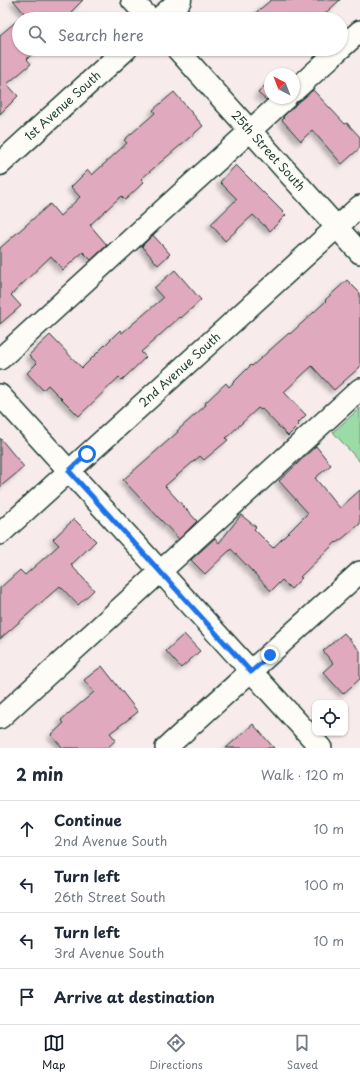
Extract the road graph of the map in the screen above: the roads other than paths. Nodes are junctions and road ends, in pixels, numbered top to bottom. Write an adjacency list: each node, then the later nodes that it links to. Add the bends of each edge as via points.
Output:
1 (132, 0): 3 (street)
2 (180, 0): 4 (main road)
3 (143, 12)
4 (167, 12)
5 (360, 31): 6 (street)
6 (348, 42)
7 (118, 56): 13 (main road, 1st Avenue South)
8 (183, 56): 12 (street, 25th Street South)
9 (332, 56): 10 (street)
10 (300, 86)
11 (279, 104): 12 (street)
12 (250, 131): 15 (street, 25th Street South); 17 (street)
13 (0, 164)
14 (360, 206): 15 (street, 2nd Avenue South)
15 (336, 228): 16 (street, 25th Street South); 20 (street, 2nd Avenue South)
16 (360, 253)
17 (0, 359)
18 (360, 389): 22 (street)
19 (0, 395): 20 (street)
20 (69, 471): 21 (street, 2nd Avenue South); 22 (street)
21 (0, 534)
22 (160, 571): 24 (street); 25 (street)
23 (360, 572): 24 (street)
24 (251, 672): 26 (street); 27 (street)
25 (0, 718)
26 (166, 748)
27 (320, 748)

